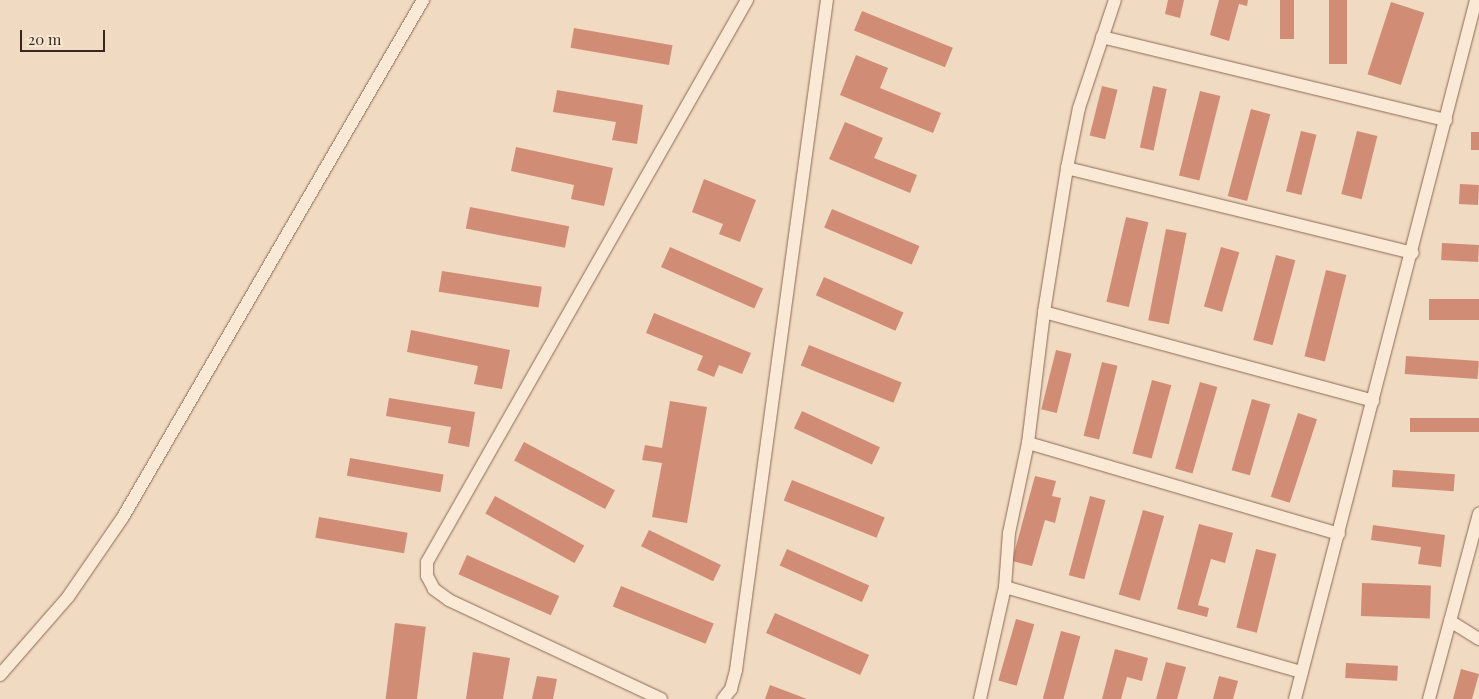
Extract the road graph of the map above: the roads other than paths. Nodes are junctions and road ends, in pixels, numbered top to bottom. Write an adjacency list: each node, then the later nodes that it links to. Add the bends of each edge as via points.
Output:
1 (423, 0): 19 (lane, via 123,517 68,597)
2 (747, 0): 20 (lane, via 428,562 426,576 434,590 449,600)
3 (827, 0): 21 (lane, via 736,670 731,689)
4 (1115, 0): 6 (lane)
5 (1473, 1): 7 (lane)
6 (1102, 37): 7 (lane); 8 (lane, via 1079,108)
7 (1446, 120): 9 (lane)
8 (1067, 168): 9 (lane); 10 (lane)
9 (1413, 253): 11 (lane)
10 (1044, 312): 11 (lane); 12 (lane)
11 (1373, 401): 14 (lane)
12 (1028, 443): 14 (lane); 15 (lane, via 1009,533)
13 (1479, 514): 16 (lane)
14 (1339, 534): 18 (lane)
15 (1005, 587): 18 (lane); 22 (lane)
16 (1450, 621): 17 (lane); 24 (lane)
17 (1479, 639)
18 (1302, 672): 23 (lane)
19 (0, 675)
20 (661, 699)
21 (723, 699)
22 (980, 699)
23 (1295, 699)
24 (1429, 699)

